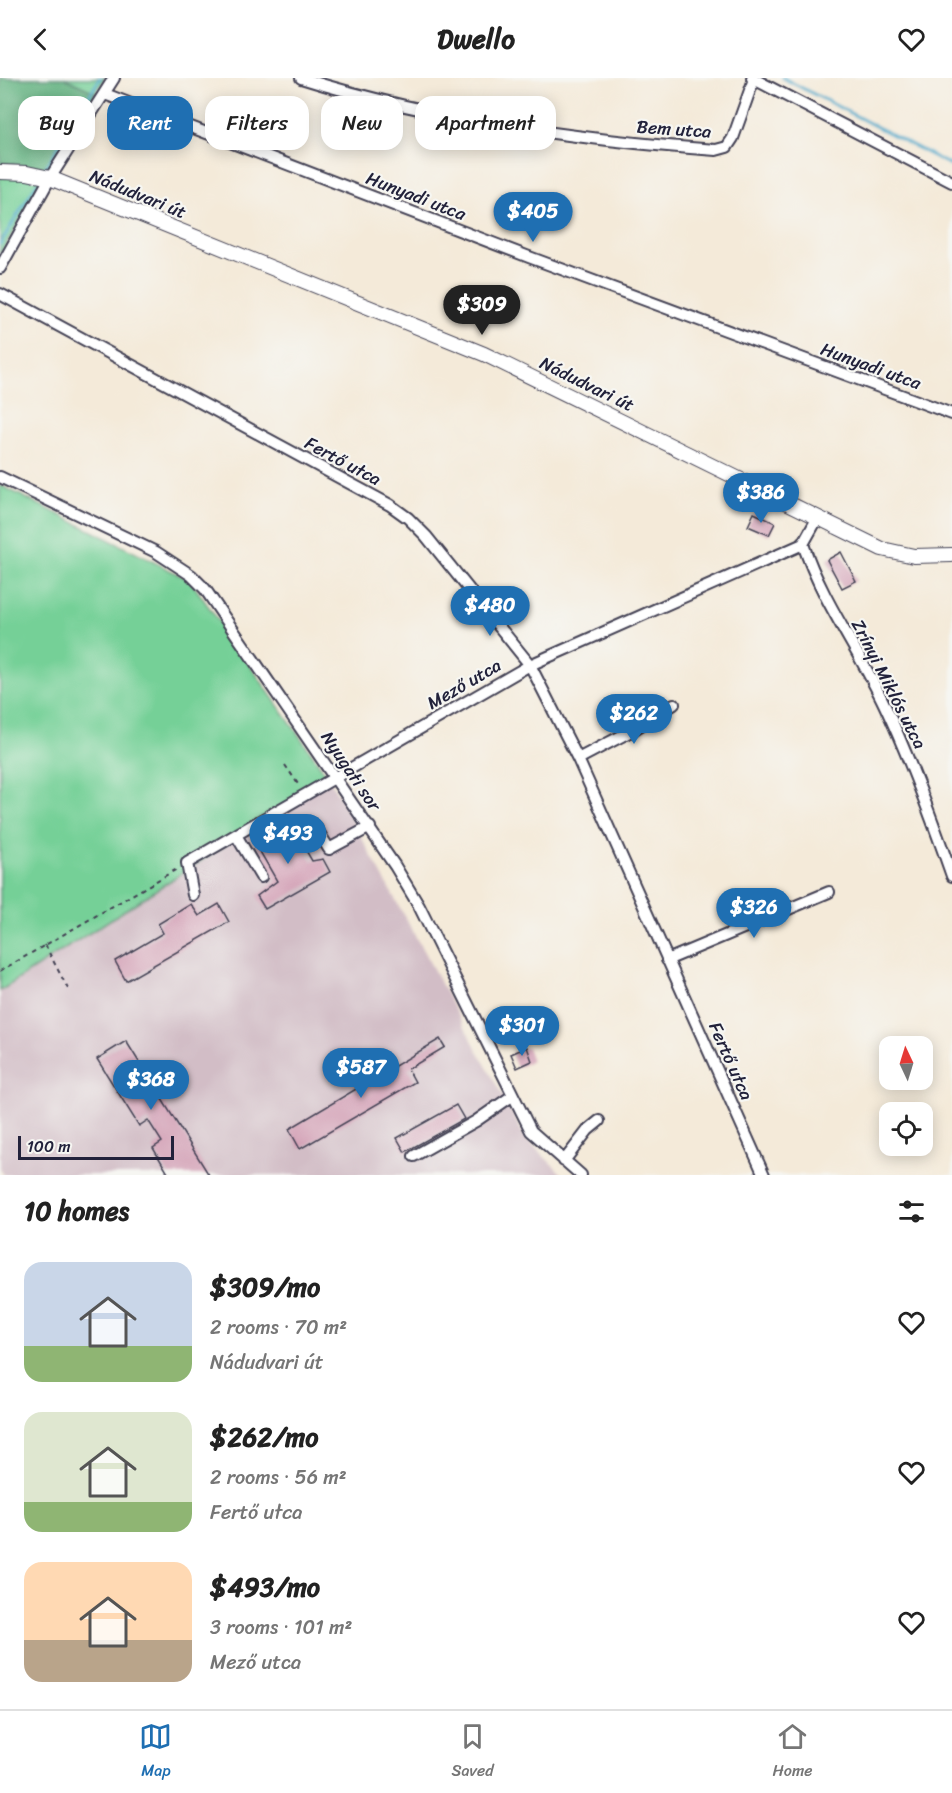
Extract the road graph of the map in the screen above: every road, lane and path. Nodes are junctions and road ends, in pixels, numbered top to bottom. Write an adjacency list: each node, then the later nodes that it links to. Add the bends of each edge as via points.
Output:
1 (114, 78): 4 (street)
2 (301, 78): 3 (street, Bem utca, via 397,105 560,134 716,150 727,147 733,138)
3 (753, 79): 7 (street)
4 (105, 94): 6 (street); 10 (street, Hunyadi utca)
5 (0, 172): 6 (main road, Nádudvari út)
6 (50, 178): 8 (street); 12 (main road, Nádudvari út, via 474,350)
7 (952, 182)
8 (0, 268)
9 (0, 294): 15 (street, Fertő utca, via 399,511 426,536)
10 (952, 414)
11 (0, 477): 19 (street, Nyugati sor, via 156,552 191,576 216,603)
12 (817, 519): 13 (street); 14 (main road, Nádudvari út, via 897,554)
13 (803, 544): 15 (street, Mező utca); 26 (street, Zrínyi Miklós utca, via 815,579 885,705)
14 (952, 555)
15 (530, 665): 17 (street, Fertő utca); 19 (street, Mező utca)
16 (674, 704): 17 (street)
17 (578, 759): 30 (street, Fertő utca)
18 (285, 765): 20 (path)
19 (335, 777): 20 (street, Mező utca); 21 (street, Nyugati sor)
20 (305, 794): 23 (street, Mező utca)
21 (370, 827): 22 (street, via 329,849); 33 (street, Nyugati sor, via 419,906)
22 (316, 828)
23 (236, 835): 24 (street, Mező utca); 25 (street)
24 (187, 863): 28 (street); 29 (path)
25 (261, 876)
26 (952, 876)
27 (829, 892): 30 (street)
28 (193, 895)
29 (45, 945): 31 (path); 32 (path)
30 (667, 960): 38 (street, Fertő utca)
31 (0, 971)
32 (68, 989)
33 (512, 1096): 35 (street); 36 (street, Nyugati sor, via 531,1131)
34 (599, 1121): 36 (street)
35 (414, 1156)
36 (564, 1161): 37 (street, Nyugati sor)
37 (579, 1174)
38 (764, 1175)

